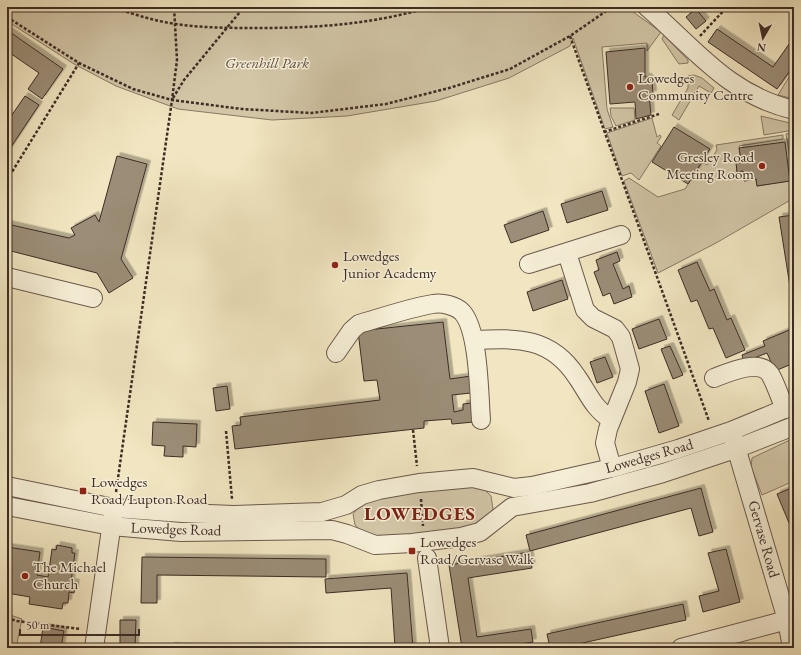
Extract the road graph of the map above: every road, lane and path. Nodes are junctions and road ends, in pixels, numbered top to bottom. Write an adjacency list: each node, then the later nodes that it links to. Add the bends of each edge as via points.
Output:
1 (112, 7): 9 (path, via 138,16)
2 (174, 7): 9 (path)
3 (244, 7): 10 (path)
4 (430, 7): 10 (path, via 357,24 300,28)
5 (612, 7): 11 (path)
6 (647, 7): 12 (street)
7 (727, 7): 12 (path, via 708,29)
8 (7, 17): 13 (path)
9 (176, 24): 10 (path); 14 (path, via 177,60)
10 (226, 28): 14 (path)
11 (570, 36): 14 (path, via 510,69 386,104 311,113 242,109); 17 (path)
12 (688, 46): 15 (street, via 718,74 745,92 780,107)
13 (79, 63): 14 (path, via 133,89); 18 (path)
14 (172, 99): 40 (path)
15 (794, 110)
16 (659, 114): 17 (path)
17 (604, 132): 33 (path)
18 (7, 180)
19 (621, 235): 20 (street)
20 (567, 253): 21 (street); 29 (street, via 585,310 593,318 615,329 621,337 630,369)
21 (529, 264)
22 (7, 277): 23 (street)
23 (93, 298)
24 (474, 340): 25 (street, via 462,311 450,305 435,303 359,324); 28 (street); 29 (street, via 504,339 533,343 549,349 566,361 597,410)
25 (336, 353)
26 (714, 378): 27 (street, via 744,367 764,369)
27 (790, 407): 32 (street, Lowedges Road)
28 (481, 420)
29 (611, 420): 35 (street, via 605,443)
30 (794, 426): 34 (street, Lowedges Road)
31 (226, 431): 42 (path)
32 (731, 431): 33 (street, Lowedges Road); 34 (street, Gervase Road)
33 (714, 436): 35 (street, Lowedges Road)
34 (738, 448): 41 (street, Lowedges Road, via 656,475 590,492 512,507); 47 (street, Gervase Road)
35 (612, 468): 36 (street, Lowedges Road, via 532,486 514,488)
36 (499, 485): 38 (street, Lowedges Road, via 473,478 419,483 362,495); 41 (street, via 508,497)
37 (7, 486): 40 (street, Lowedges Road)
38 (346, 505): 42 (street, Lowedges Road, via 322,512); 44 (street, via 343,519)
39 (7, 506): 43 (street, Lowedges Road)
40 (114, 508): 42 (street, Lowedges Road); 43 (street)
41 (509, 510): 44 (street, Lowedges Road, via 480,532 461,537 376,545)
42 (234, 515)
43 (111, 526): 44 (street, Lowedges Road, via 181,532 332,530); 48 (street)
44 (347, 534)
45 (427, 558): 49 (street)
46 (7, 618): 48 (path)
47 (787, 620): 50 (street); 51 (street, Gervase Road)
48 (95, 640)
49 (440, 648)
50 (681, 648)
51 (792, 648)

